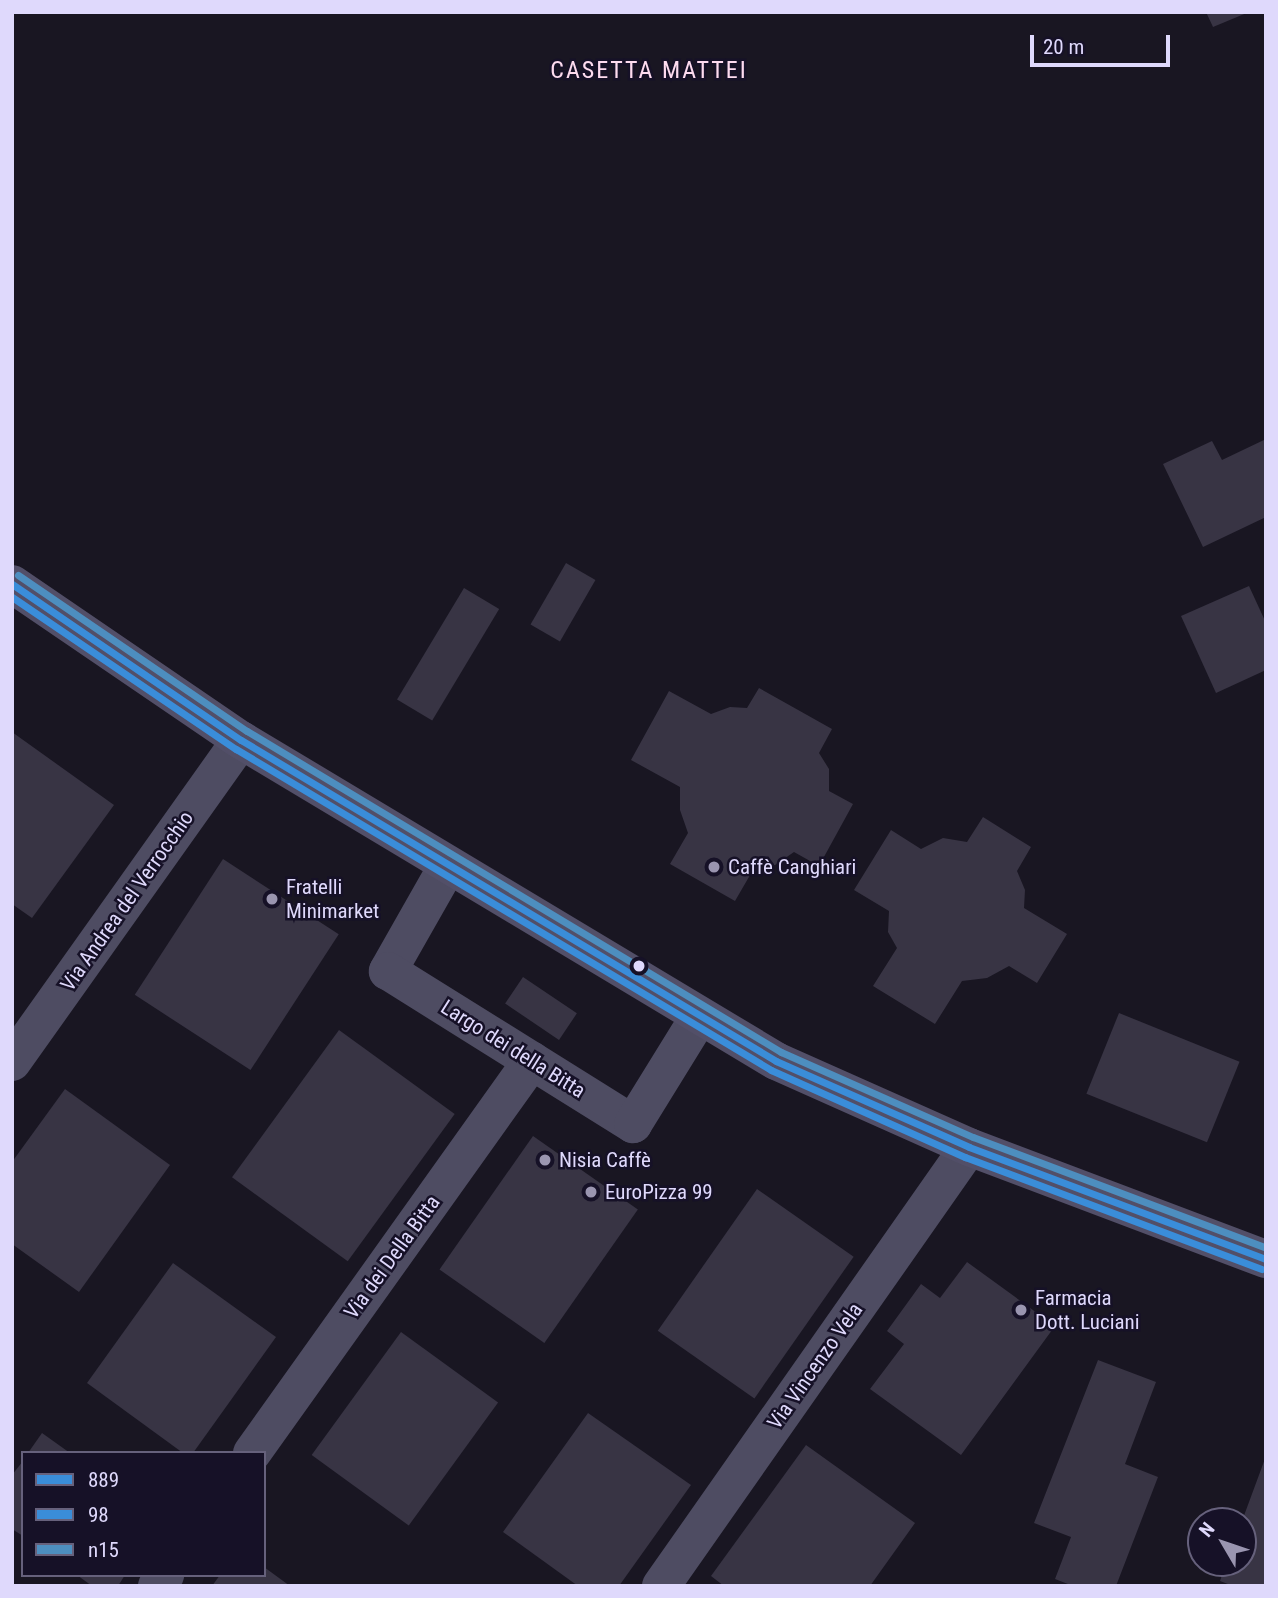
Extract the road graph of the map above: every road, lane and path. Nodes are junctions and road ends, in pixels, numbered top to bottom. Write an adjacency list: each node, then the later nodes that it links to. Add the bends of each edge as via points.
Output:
1 (12, 584): 2 (main road)
2 (241, 740): 3 (main road); 6 (street, Via Andrea del Verrocchio)
3 (447, 867): 4 (main road); 5 (street, Largo dei della Bitta, via 387,971)
4 (699, 1017): 5 (street, Largo dei della Bitta, via 633,1124); 7 (main road, via 829,1087)
5 (532, 1061): 9 (street, Via dei Della Bitta)
6 (12, 1062)
7 (969, 1147): 8 (main road); 10 (street, Via Vincenzo Vela)
8 (1266, 1259)
9 (253, 1451)
10 (661, 1586)

